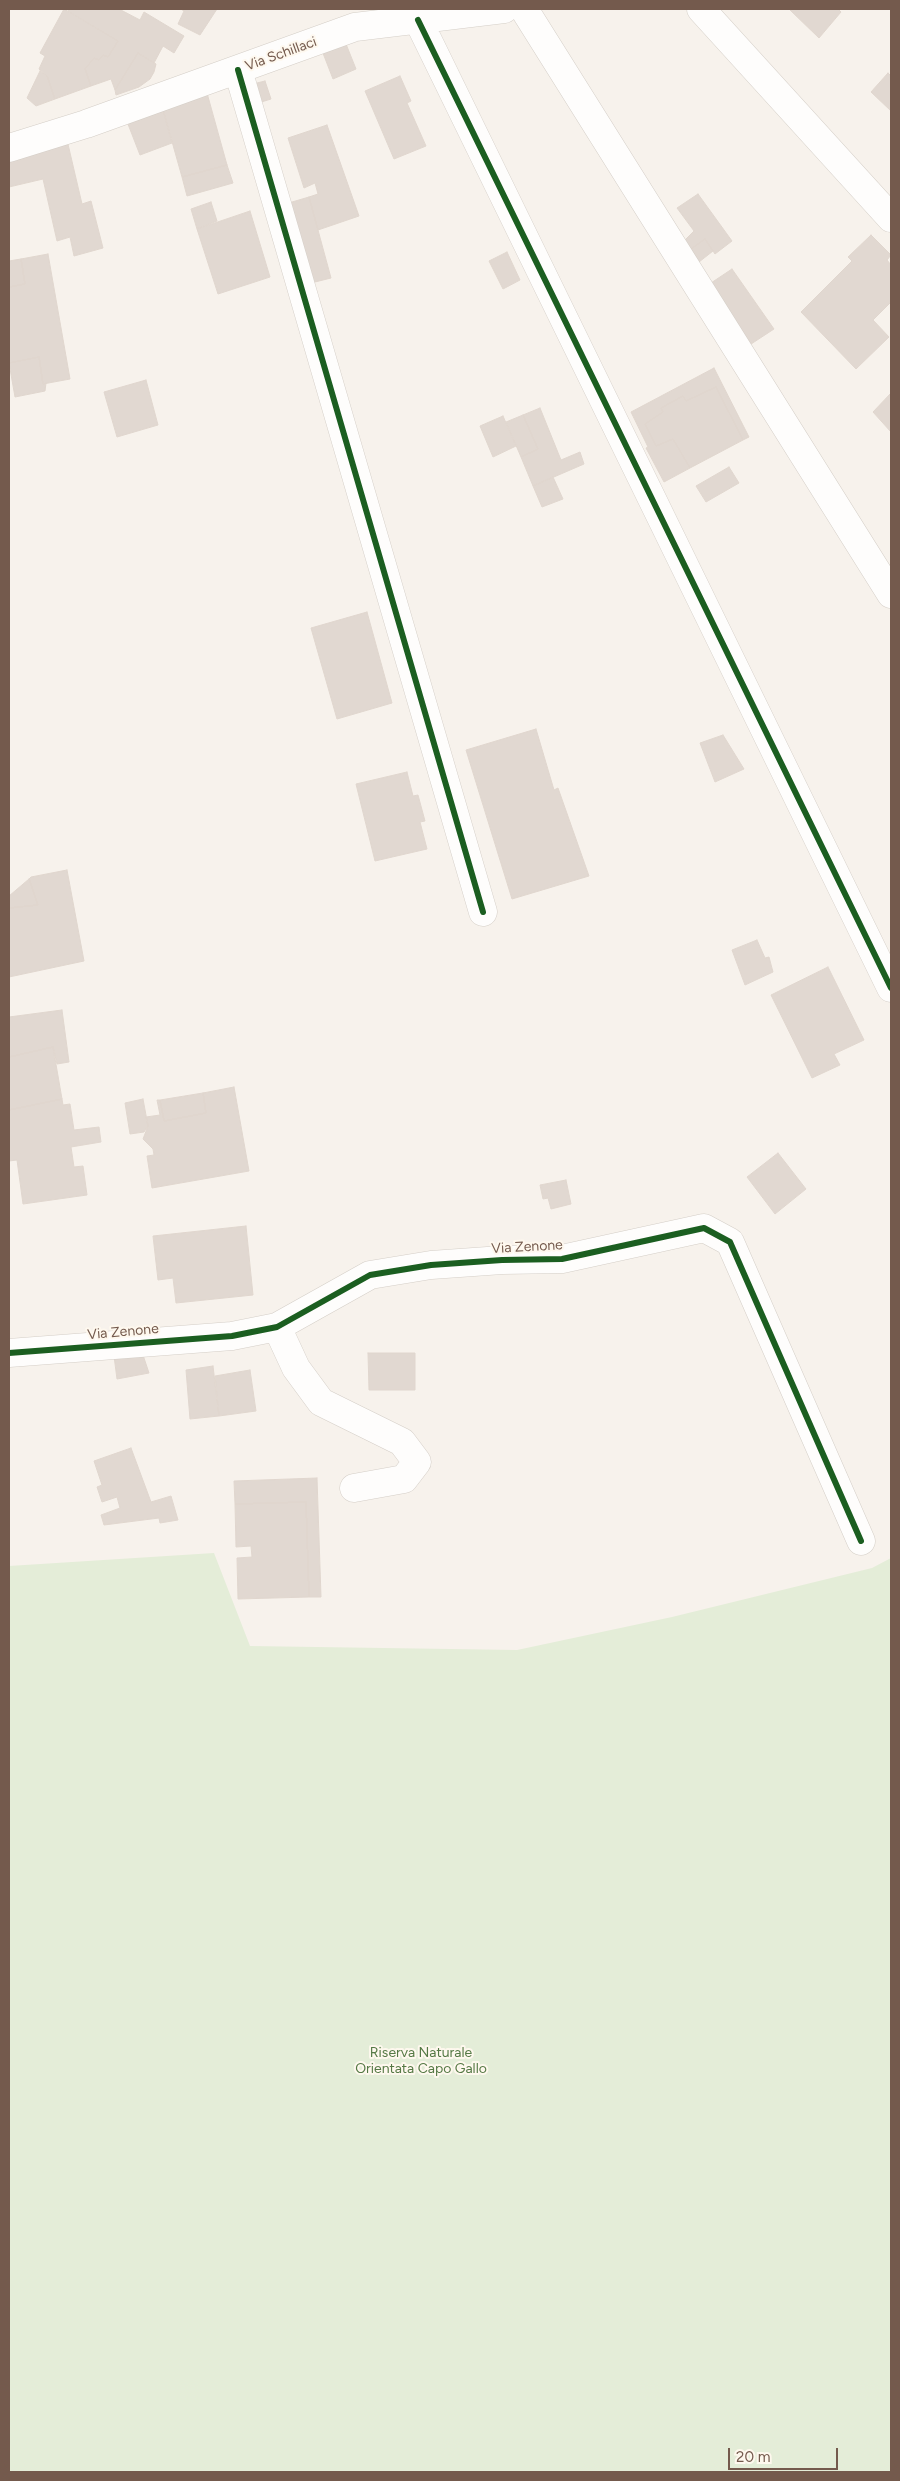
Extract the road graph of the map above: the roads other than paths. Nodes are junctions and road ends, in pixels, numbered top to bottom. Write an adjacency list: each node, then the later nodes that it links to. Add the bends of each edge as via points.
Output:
1 (504, 9): 4 (street, Via Schillaci)
2 (524, 9): 8 (street)
3 (701, 9): 7 (street)
4 (418, 20): 5 (street, Via Schillaci, via 355,27); 10 (street)
5 (238, 70): 6 (street, Via Schillaci); 9 (street)
6 (9, 148)
7 (891, 218)
8 (891, 594)
9 (483, 912)
10 (891, 988)
11 (277, 1328): 12 (street, Via Zenone, via 232,1336); 13 (street, via 296,1368 321,1402 402,1442 417,1462 404,1479); 14 (street, Via Zenone, via 370,1275 431,1265 562,1259 704,1228 730,1242)
12 (9, 1353)
13 (354, 1488)
14 (861, 1541)

